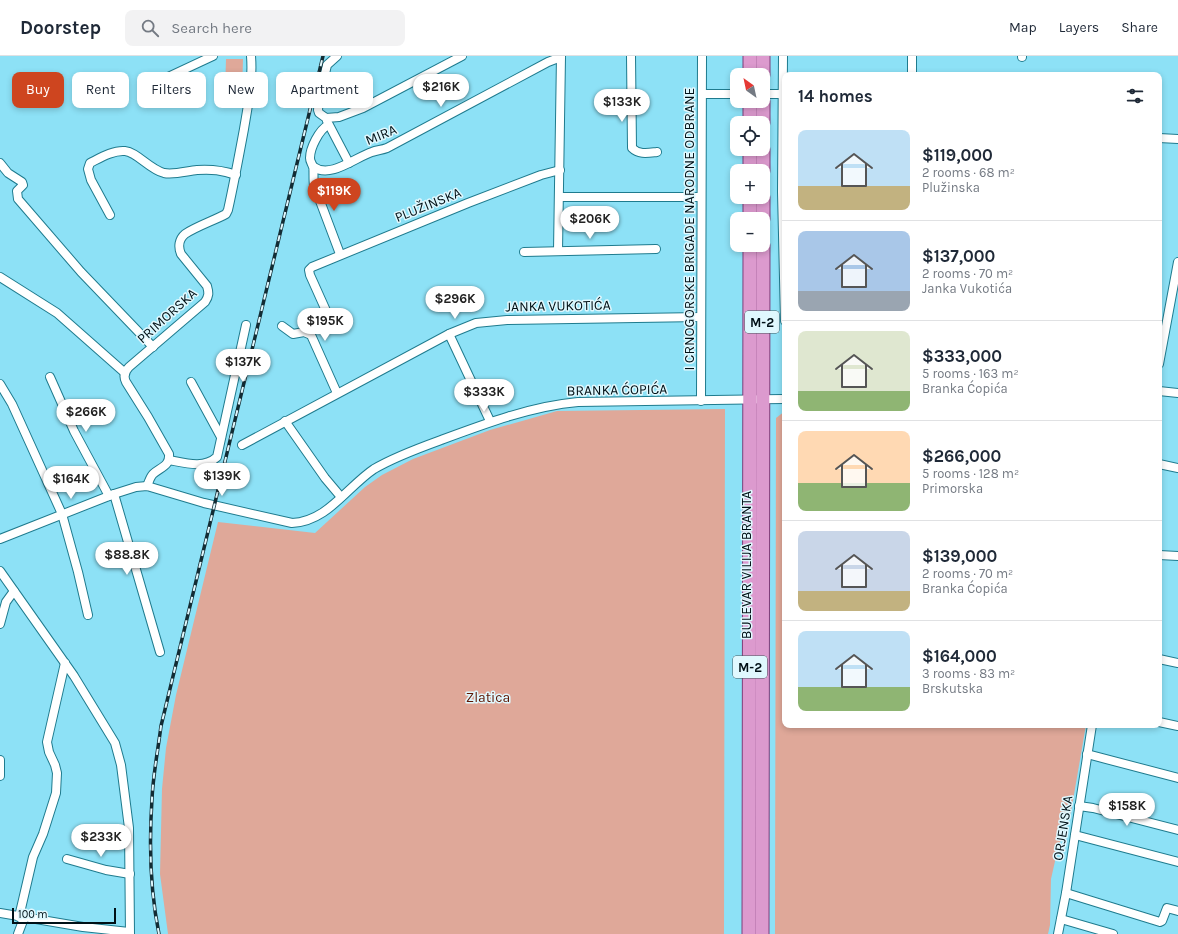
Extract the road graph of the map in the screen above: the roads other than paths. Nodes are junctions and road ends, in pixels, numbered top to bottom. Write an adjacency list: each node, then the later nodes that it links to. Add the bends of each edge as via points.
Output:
1 (213, 56): 14 (street)
2 (251, 56): 29 (street, PRIMORSKA, via 250,92)
3 (337, 56): 21 (street, via 327,65 318,110 320,115)
4 (462, 56): 21 (street, via 370,105)
5 (631, 56): 24 (street, via 632,148 641,153)
6 (702, 56): 17 (street, I CRNOGORSKE BRIGADE NARODNE ODBRANE)
7 (750, 56): 12 (main road)
8 (763, 56): 13 (main road)
9 (783, 56): 15 (street)
10 (912, 56): 16 (street)
11 (561, 57): 25 (street, MIRA, via 392,146); 28 (street)
12 (750, 68)
13 (763, 68)
14 (179, 72)
15 (783, 72)
16 (912, 72)
17 (702, 94): 18 (street); 31 (street, I CRNOGORSKE BRIGADE NARODNE ODBRANE)
18 (730, 94)
19 (770, 94): 20 (street)
20 (782, 94)
21 (328, 120): 25 (street); 27 (street, via 310,152 310,160)
22 (1162, 138): 23 (street)
23 (1178, 139)
24 (657, 152)
25 (349, 162): 27 (street, MIRA, via 330,170)
26 (0, 163): 46 (street, via 8,173 22,182 23,185 17,191 18,198 81,272)
27 (314, 167): 38 (street, via 314,185)
28 (560, 170): 30 (street); 38 (street, PLUŽINSKA, via 541,174)
29 (236, 175): 32 (street, via 221,170 166,174 130,152 115,152 90,163 88,169 91,180); 46 (street, PRIMORSKA, via 227,212 185,234 180,243 181,254 207,286 209,292 206,302)
30 (559, 197): 31 (street); 34 (street)
31 (701, 197): 41 (street, I CRNOGORSKE BRIGADE NARODNE ODBRANE)
32 (110, 215)
33 (656, 249): 34 (street)
34 (558, 251): 35 (street)
35 (524, 252)
36 (750, 252): 56 (main road, BULEVAR VILIJA BRANTA / M-2)
37 (763, 252): 56 (main road, BULEVAR VILIJA BRANTA / M-2)
38 (340, 254): 42 (street, PLUŽINSKA, via 309,269)
39 (1178, 262): 47 (street)
40 (0, 277): 48 (street, via 57,313)
41 (701, 317): 45 (street, JANKA VUKOTIĆA, via 507,320 476,323); 57 (street, I CRNOGORSKE BRIGADE NARODNE ODBRANE)
42 (332, 324)
43 (246, 325): 60 (street)
44 (282, 326): 53 (street, via 293,334 304,332 311,335)
45 (449, 334): 53 (street, JANKA VUKOTIĆA); 59 (street)
46 (153, 347): 48 (street, PRIMORSKA)
47 (1162, 348)
48 (125, 373): 62 (street, via 126,382 169,454)
49 (50, 377): 66 (street, via 71,426)
50 (191, 382): 60 (street)
51 (0, 384): 68 (street, via 12,404)
52 (1162, 391): 54 (street)
53 (337, 393): 58 (street, JANKA VUKOTIĆA)
54 (1178, 393)
55 (782, 399): 56 (street, BRANKA ĆOPIĆA)
56 (756, 400): 57 (street, BRANKA ĆOPIĆA); 100 (main road, BULEVAR VILIJA BRANTA / M-2); 101 (main road, BULEVAR VILIJA BRANTA / M-2)
57 (701, 401): 59 (street, BRANKA ĆOPIĆA, via 562,403)
58 (285, 421): 61 (street, JANKA VUKOTIĆA); 67 (street)
59 (490, 421): 67 (street, BRANKA ĆOPIĆA, via 420,448 373,470)
60 (221, 437): 62 (street, via 217,456 210,462 199,464)
61 (242, 445)
62 (169, 460): 65 (street, via 153,474)
63 (1162, 465): 64 (street)
64 (1178, 468)
65 (147, 486): 66 (street); 67 (street, BRANKA ĆOPIĆA, via 292,524 312,520)
66 (111, 495): 68 (street); 76 (street)
67 (341, 497)
68 (62, 514): 69 (street); 74 (street)
69 (0, 539)
70 (1162, 555): 71 (street)
71 (1178, 556)
72 (0, 571): 73 (street)
73 (14, 591): 75 (street, via 6,602); 79 (street)
74 (88, 615)
75 (0, 624)
76 (160, 652)
77 (1162, 660): 78 (street)
78 (1178, 663)
79 (65, 664): 92 (street, via 115,744 118,753 129,828); 96 (street, via 47,742 58,773 56,792 33,856)
80 (1162, 723): 81 (street)
81 (1178, 726)
82 (1091, 728): 83 (street, ORJENSKA)
83 (1087, 754): 86 (street); 87 (street, ORJENSKA)
84 (0, 760): 85 (street)
85 (0, 776)
86 (1178, 778)
87 (1079, 806): 88 (street); 89 (street, ORJENSKA)
88 (1178, 830)
89 (1075, 835): 91 (street); 93 (street, ORJENSKA)
90 (67, 859): 92 (street)
91 (1178, 862)
92 (130, 874): 98 (street)
93 (1066, 893): 94 (street, via 1160,922 1167,908); 97 (street, ORJENSKA)
94 (1178, 911)
95 (0, 913): 96 (street)
96 (21, 918): 98 (street); 99 (street)
97 (1061, 919): 102 (street, ORJENSKA); 103 (street)
98 (129, 933)
99 (18, 934)
100 (750, 934)
101 (762, 934)
102 (1058, 934)
103 (1113, 934)

